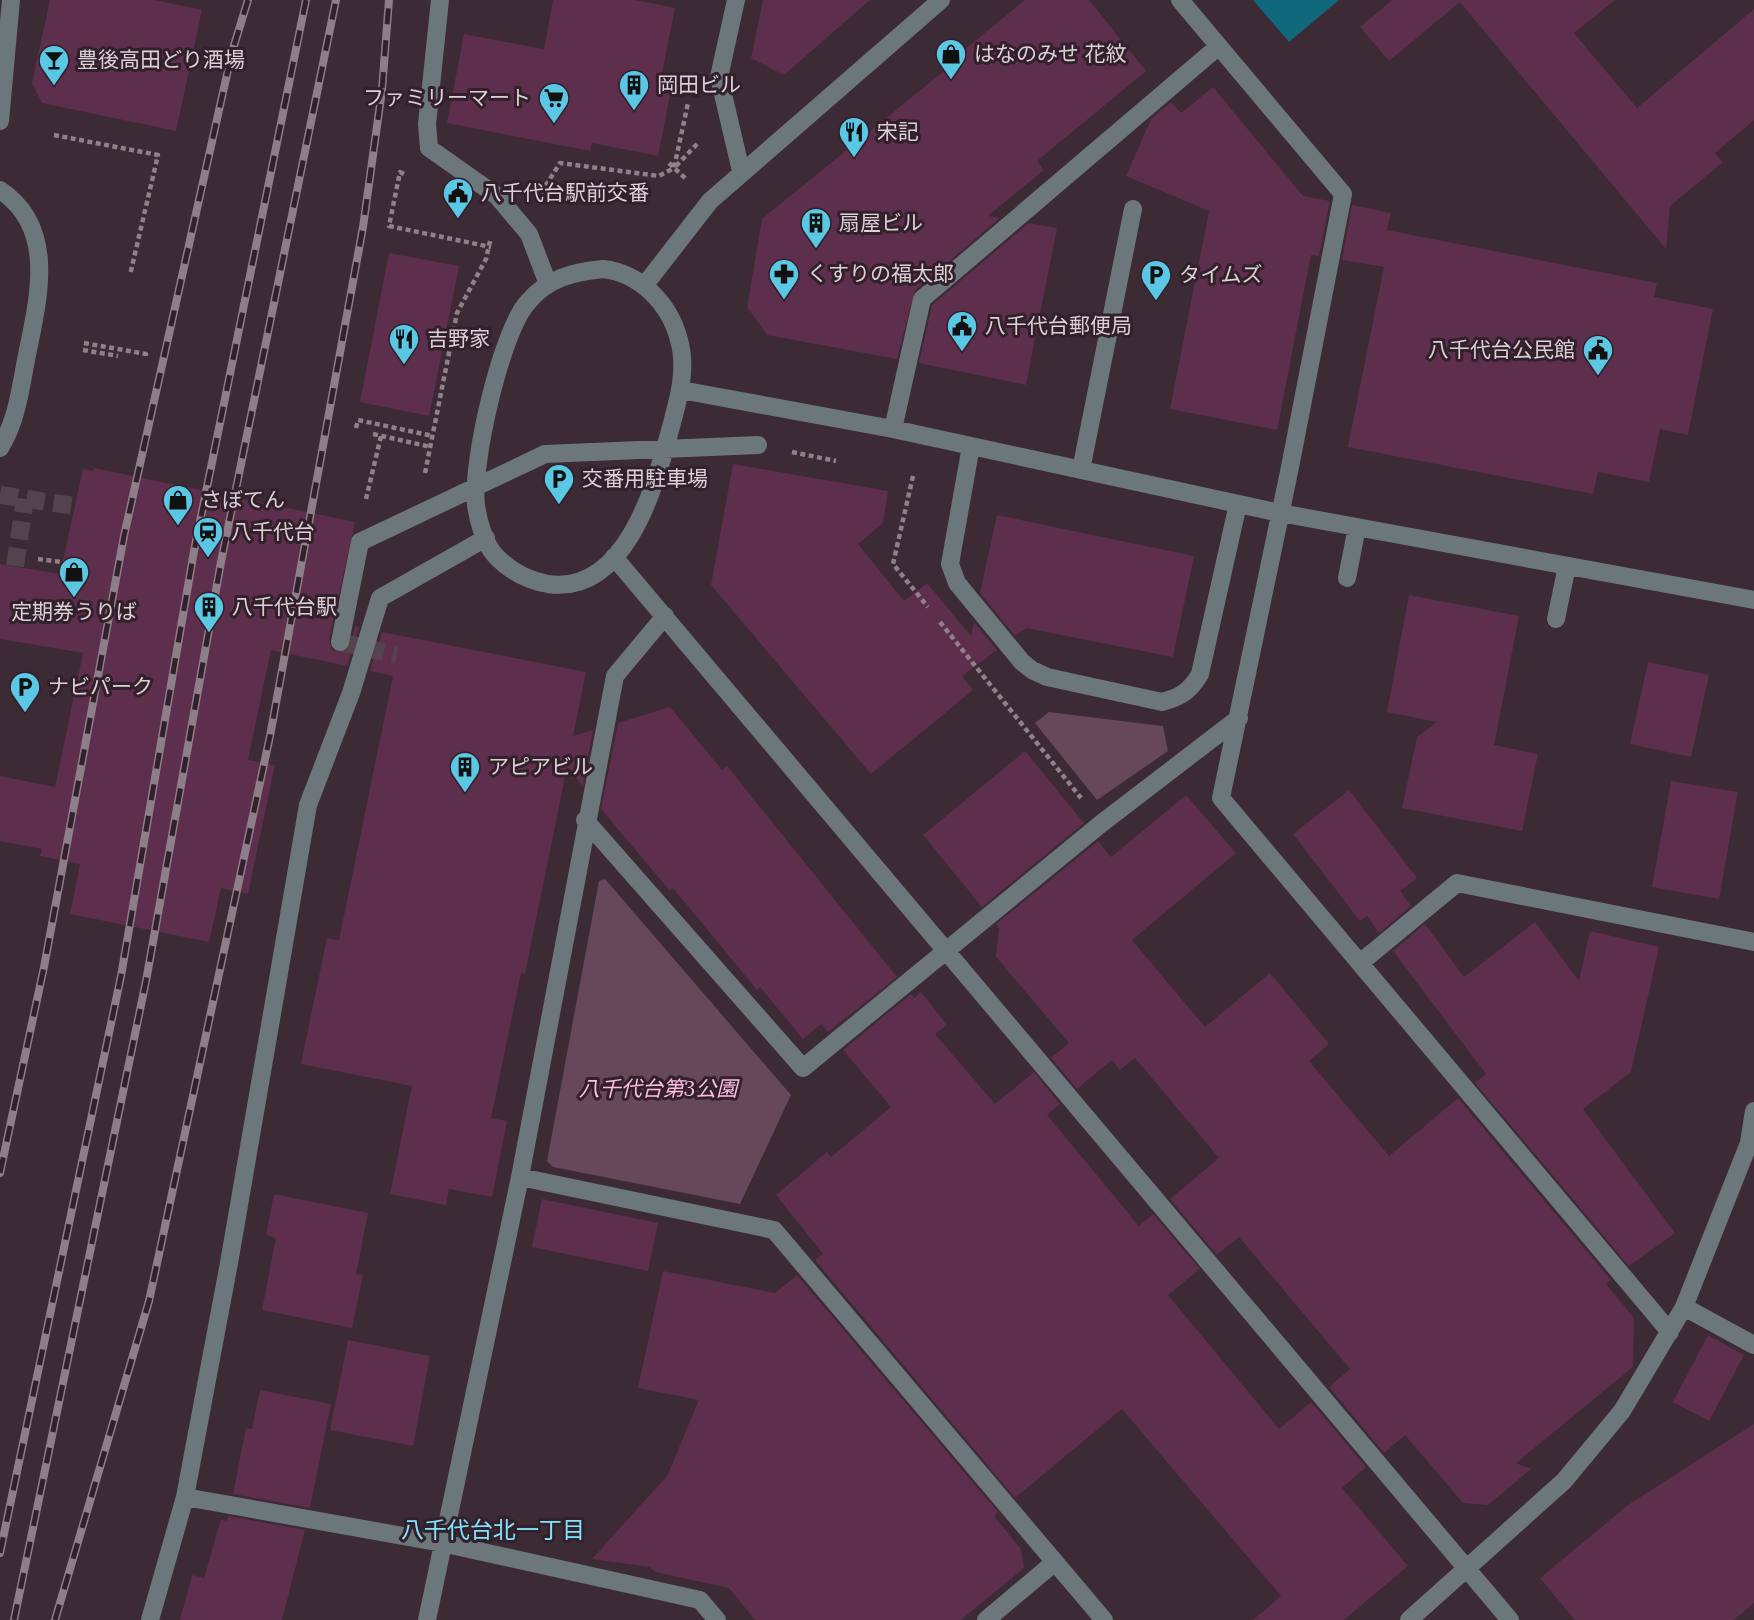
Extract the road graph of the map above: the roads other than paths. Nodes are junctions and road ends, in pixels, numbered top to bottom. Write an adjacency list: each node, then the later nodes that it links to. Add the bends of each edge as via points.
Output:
1 (11, 0): 7 (street)
2 (440, 0): 11 (street, via 427,124 429,148 497,196 529,234)
3 (736, 0): 8 (street, via 719,77)
4 (941, 0): 8 (street)
5 (1181, 0): 6 (street)
6 (1219, 46): 14 (street, via 922,299); 20 (street, via 1343,194)
7 (0, 121)
8 (741, 172): 12 (street, via 710,201)
9 (0, 190): 17 (street, via 15,201 34,233 41,284 13,427)
10 (1133, 209): 18 (street)
11 (548, 284): 12 (street, via 574,272 603,269 618,271); 22 (street, via 526,303 501,360 477,473 476,503)
12 (643, 286): 13 (street, via 657,298 680,340)
13 (681, 390): 14 (street); 23 (street, via 643,515)
14 (893, 429): 16 (street)
15 (758, 446): 29 (street, via 545,454 360,542)
16 (971, 446): 18 (street); 19 (street, via 950,564 957,583 1022,663 1046,677 1162,702 1191,689 1200,674)
17 (0, 447)
18 (1082, 470): 19 (street)
19 (1238, 504): 20 (street)
20 (1280, 513): 21 (street); 30 (street)
21 (1357, 527): 24 (street); 25 (street)
22 (486, 538): 23 (street, via 509,569 532,581 557,585 582,581); 40 (street, via 380,598 351,693 308,805)
23 (614, 557): 27 (street)
24 (1567, 566): 26 (street); 28 (street)
25 (1347, 578)
26 (1754, 600)
27 (665, 616): 31 (street, via 615,676); 33 (street)
28 (1556, 619)
29 (340, 642)
30 (1239, 718): 33 (street); 34 (street, via 1239,753 1221,798)
31 (585, 820): 33 (street, via 803,1068); 36 (street)
32 (1754, 942): 34 (street, via 1578,901 1457,883)
33 (946, 950): 43 (street)
34 (1360, 962): 38 (street)
35 (1754, 1111): 37 (street, via 1749,1143)
36 (520, 1177): 41 (street); 42 (street, via 774,1230)
37 (1684, 1307): 38 (street); 39 (street)
38 (1670, 1332): 43 (street, via 1622,1411 1564,1481)
39 (1754, 1345)
40 (185, 1497): 41 (street); 44 (street)
41 (442, 1543): 45 (street); 46 (street, via 700,1600)
42 (1055, 1562): 47 (street); 48 (street)
43 (1467, 1571): 49 (street); 50 (street)
44 (150, 1620)
45 (427, 1620)
46 (717, 1620)
47 (986, 1620)
48 (1104, 1620)
49 (1409, 1620)
50 (1510, 1620)

